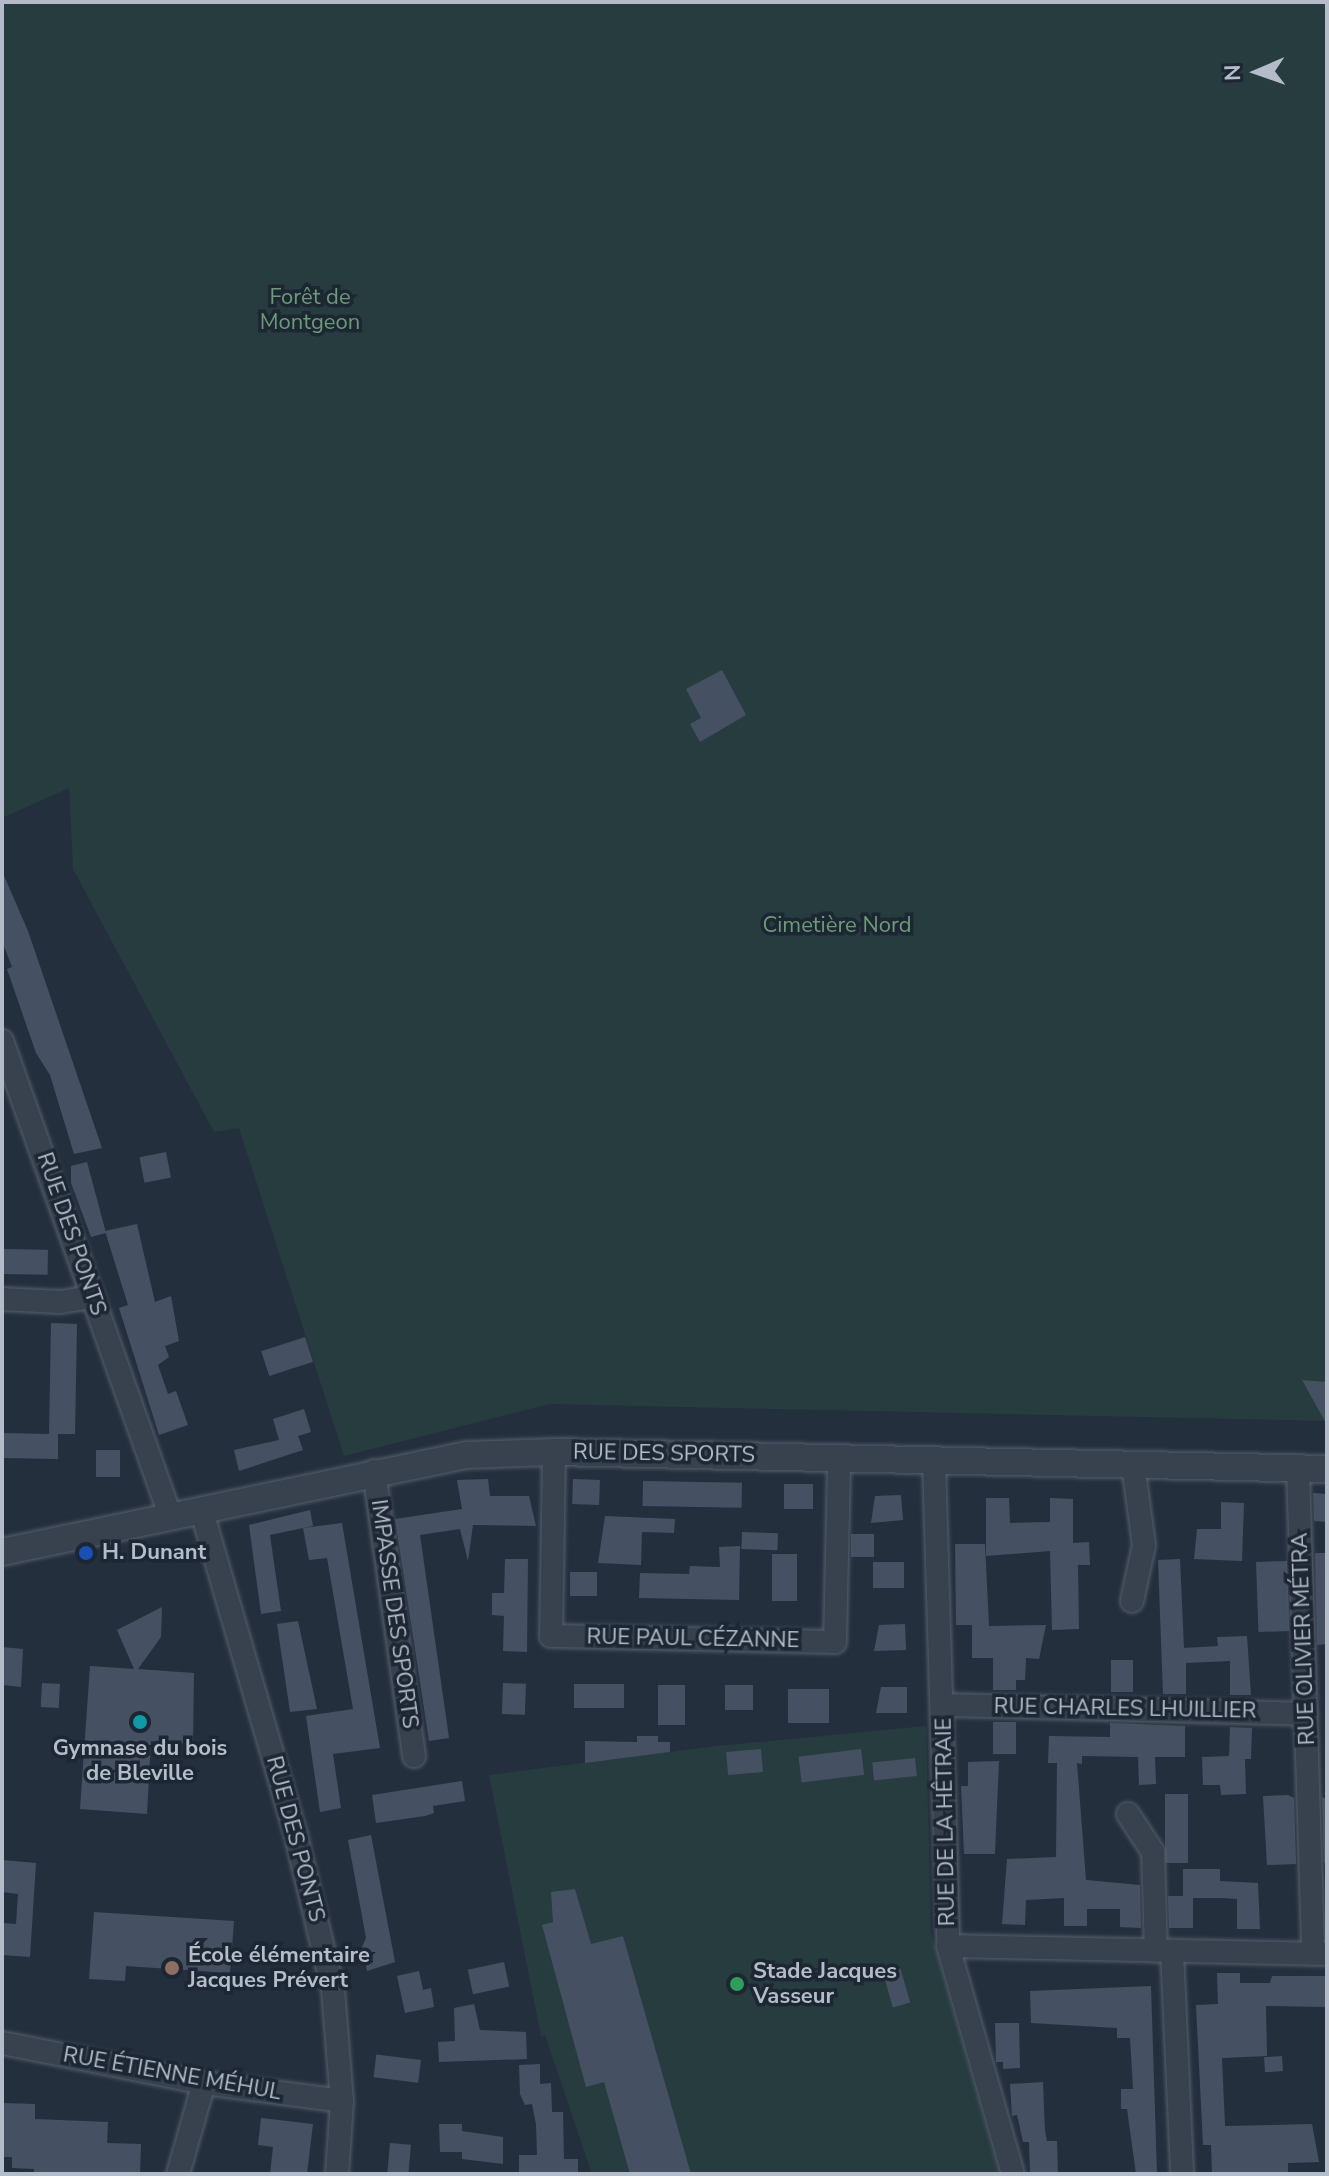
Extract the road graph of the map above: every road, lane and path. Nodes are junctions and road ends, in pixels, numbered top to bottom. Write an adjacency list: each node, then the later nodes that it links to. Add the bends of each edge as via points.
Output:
1 (2, 1041): 2 (street, RUE DES PONTS)
2 (93, 1297): 3 (street, via 60,1302); 12 (street, RUE DES PONTS)
3 (2, 1299)
4 (554, 1452): 5 (street, RUE DES SPORTS); 5 (street, RUE PAUL CÉZANNE, via 551,1636 583,1637 835,1642); 10 (street, RUE DES SPORTS, via 467,1455)
5 (839, 1459): 6 (street, RUE DES SPORTS)
6 (934, 1460): 7 (street, RUE DES SPORTS); 15 (street, RUE DE LA HÊTRAIE)
7 (1133, 1465): 8 (street, RUE DES SPORTS); 14 (street, via 1144,1545)
8 (1298, 1469): 9 (street, RUE DES SPORTS); 16 (street, RUE OLIVIER MÉTRA)
9 (1327, 1469)
10 (374, 1471): 11 (street, RUE DES SPORTS); 17 (street, IMPASSE DES SPORTS)
11 (202, 1512): 12 (street, RUE DES SPORTS); 24 (street, RUE DES PONTS, via 297,1840 330,1975)
12 (171, 1518): 13 (street, RUE DES SPORTS)
13 (2, 1552)
14 (1132, 1601)
15 (945, 1705): 16 (street, RUE CHARLES LHUILLIER); 19 (street, RUE DE LA HÊTRAIE)
16 (1306, 1714): 21 (street, RUE OLIVIER MÉTRA)
17 (414, 1756)
18 (1128, 1814): 20 (street, via 1153,1852)
19 (948, 1946): 20 (street); 27 (street, RUE DE LA HÊTRAIE)
20 (1164, 1951): 21 (street); 28 (street)
21 (1320, 1954)
22 (2, 2043): 23 (street, RUE ÉTIENNE MÉHUL)
23 (204, 2083): 24 (street, RUE ÉTIENNE MÉHUL); 25 (street)
24 (342, 2101): 26 (street, RUE DES PONTS)
25 (178, 2174)
26 (337, 2174)
27 (1013, 2174)
28 (1182, 2174)

